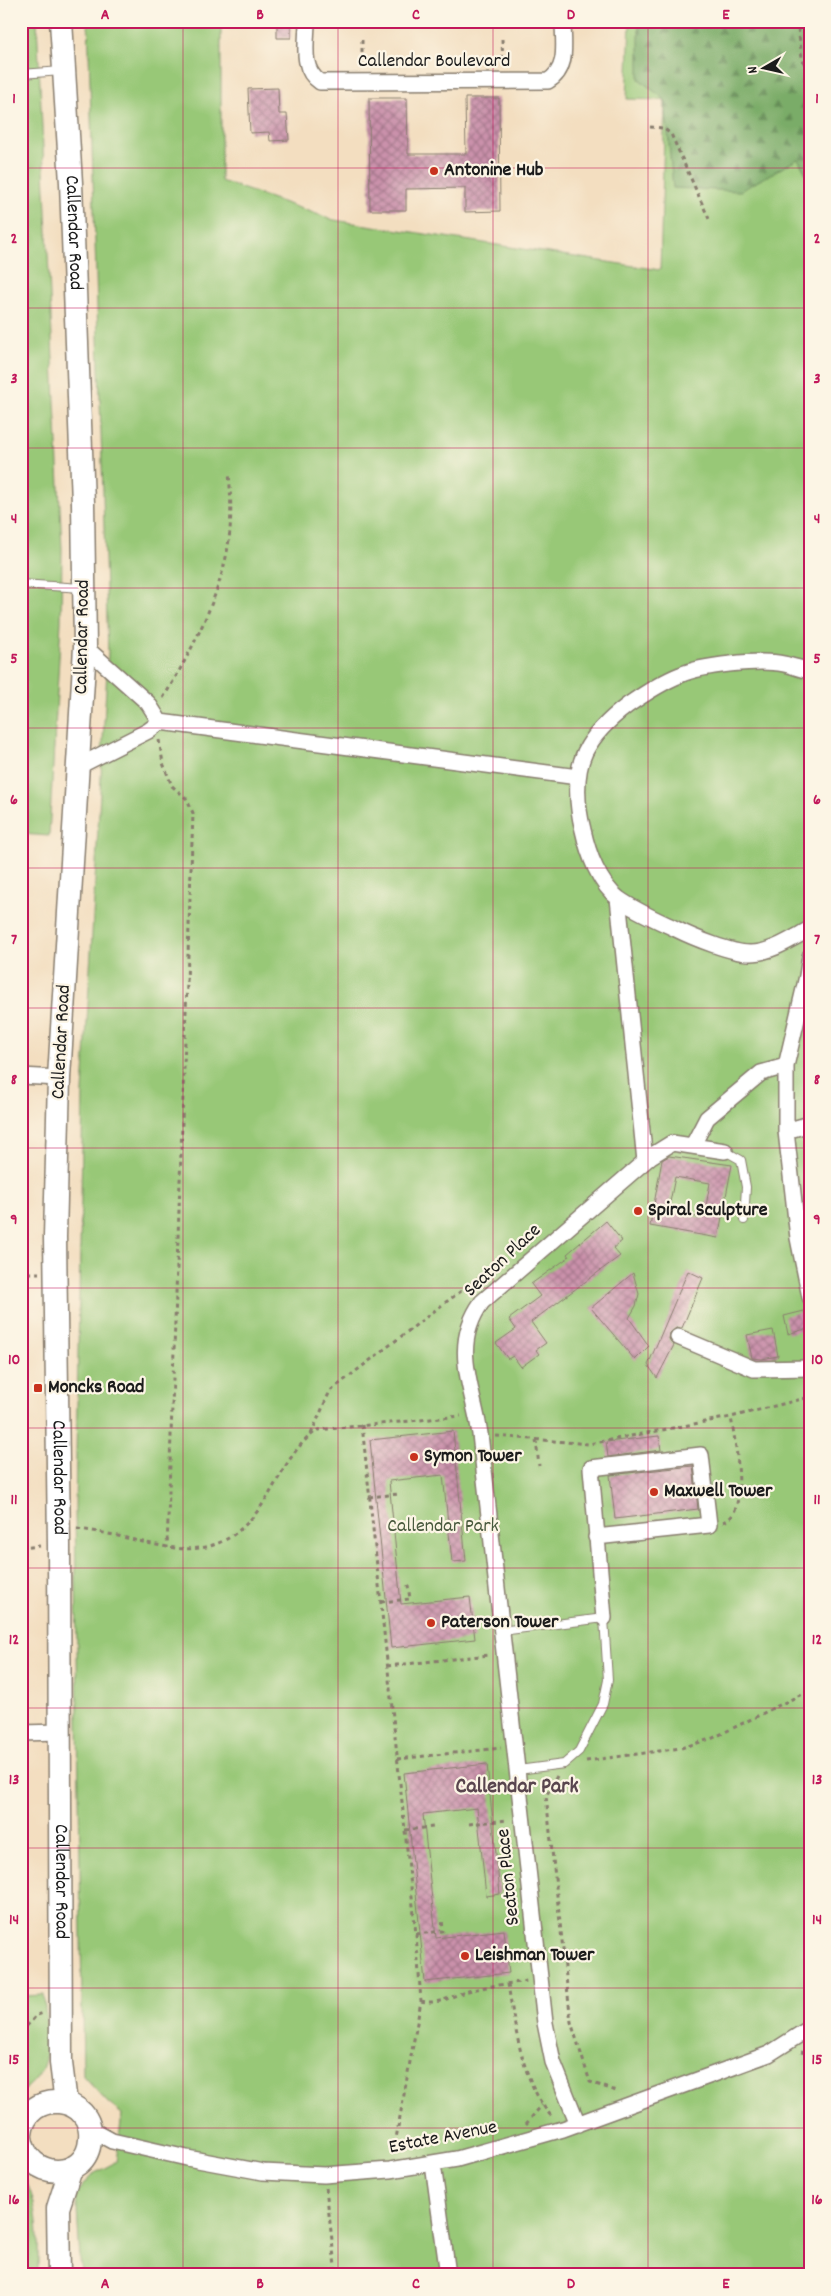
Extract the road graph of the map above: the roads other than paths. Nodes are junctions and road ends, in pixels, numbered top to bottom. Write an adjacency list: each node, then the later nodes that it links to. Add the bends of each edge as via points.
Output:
1 (61, 21): 4 (main road, Callendar Road)
2 (307, 21): 3 (street, Callendar Boulevard, via 307,68 320,82 503,82 548,81 556,76 563,66)
3 (563, 21)
4 (64, 71): 5 (lane); 7 (main road, Callendar Road, via 71,183)
5 (21, 74)
6 (21, 584): 7 (lane)
7 (84, 588): 8 (main road, Callendar Road)
8 (85, 647): 10 (street, via 148,703); 11 (main road, Callendar Road)
9 (810, 671): 12 (street, via 783,664 747,664 681,674 615,715 585,753)
10 (157, 718): 11 (street, via 148,731); 12 (street)
11 (79, 766): 18 (main road, Callendar Road)
12 (578, 777): 13 (street, via 579,814 587,851)
13 (618, 898): 14 (street, via 689,935 751,953 774,948); 23 (street)
14 (810, 928)
15 (810, 956): 16 (street)
16 (786, 1066): 20 (street); 21 (street, via 761,1073 707,1118)
17 (21, 1076): 18 (street)
18 (59, 1078): 31 (main road, Callendar Road, via 56,1237)
19 (810, 1124): 20 (street)
20 (786, 1131): 25 (street, via 798,1238)
21 (693, 1145): 22 (street, Seaton Place); 23 (street, Seaton Place, via 672,1143)
22 (725, 1150): 24 (lane, via 741,1160 746,1187)
23 (645, 1161): 30 (street, Seaton Place, via 482,1302 466,1337 466,1369 480,1434)
24 (744, 1220)
25 (810, 1297)
26 (678, 1338): 27 (street, via 754,1369)
27 (810, 1368)
28 (596, 1537): 28 (street, via 709,1525 702,1455 591,1468); 29 (street)
29 (604, 1618): 30 (lane); 33 (lane, via 608,1680 603,1704 579,1751 564,1764)
30 (501, 1632): 33 (street, Seaton Place)
31 (60, 1732): 32 (street); 35 (main road, Callendar Road, via 61,2005)
32 (21, 1733)
33 (518, 1770): 36 (street, Seaton Place, via 544,2023 553,2062)
34 (810, 2028): 36 (street, Estate Avenue, via 769,2054)
35 (56, 2103): 37 (main road, via 82,2113); 38 (main road, via 31,2111)
36 (578, 2124): 43 (street, Estate Avenue)
37 (90, 2129): 40 (street, Estate Avenue); 41 (main road, via 90,2141)
38 (21, 2134)
39 (21, 2138): 42 (main road, via 27,2156)
40 (112, 2141): 41 (street); 43 (street, Estate Avenue, via 263,2172 324,2175)
41 (79, 2160): 42 (main road, via 52,2171); 44 (main road)
42 (34, 2164): 44 (main road)
43 (433, 2164): 46 (street)
44 (58, 2208): 45 (main road)
45 (59, 2275)
46 (448, 2275)

